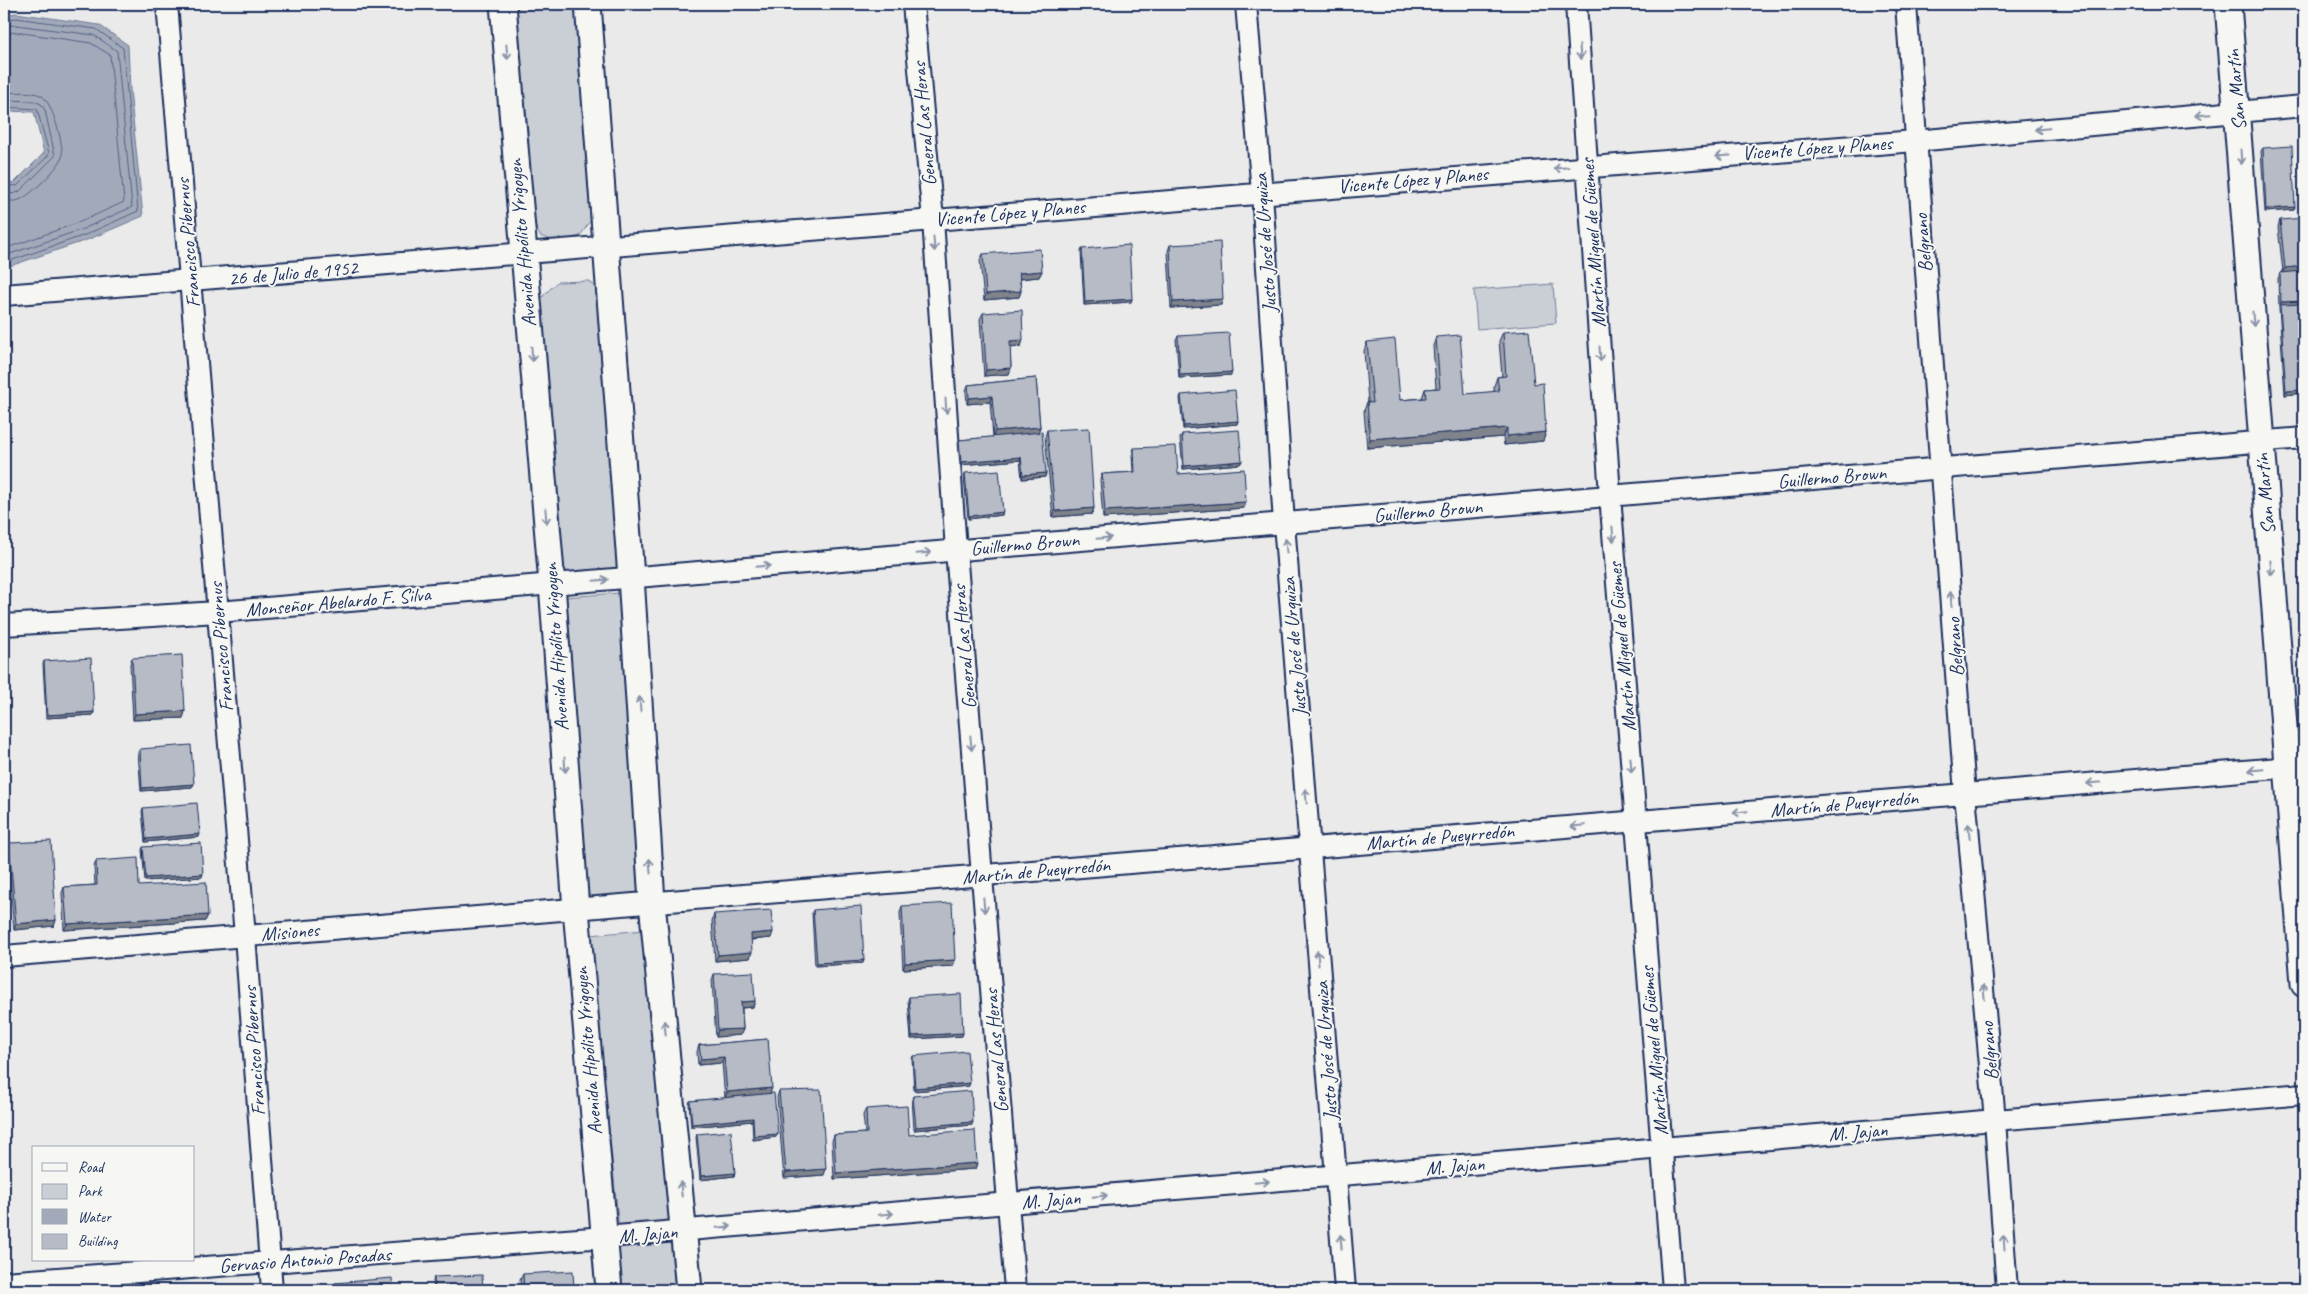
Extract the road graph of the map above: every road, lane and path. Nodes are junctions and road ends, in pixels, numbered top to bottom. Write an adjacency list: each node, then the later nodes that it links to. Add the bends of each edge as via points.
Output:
1 (167, 4): 17 (street, Francisco Pibernus)
2 (503, 4): 16 (main road, Avenida Hipólito Yrigoyen, one-way to 16)
3 (588, 4): 15 (main road)
4 (912, 4): 14 (street, General Las Heras)
5 (1246, 4): 13 (street, Justo José de Urquiza)
6 (1576, 4): 12 (street, Martín Miguel de Güemes, one-way to 12)
7 (1906, 4): 11 (street, Belgrano)
8 (2228, 4): 10 (main road, San Martín)
9 (2304, 106): 10 (street, Vicente López y Planes)
10 (2238, 112): 11 (street, Vicente López y Planes, one-way to 11); 20 (main road, San Martín, one-way to 20)
11 (1915, 141): 12 (street, Vicente López y Planes, one-way to 12); 21 (street, Belgrano)
12 (1588, 166): 13 (street, Vicente López y Planes, one-way to 13); 22 (street, Martín Miguel de Güemes, one-way to 22)
13 (1262, 193): 14 (street, Vicente López y Planes); 23 (street, Justo José de Urquiza)
14 (933, 220): 15 (street, Vicente López y Planes); 24 (street, General Las Heras, one-way to 24)
15 (607, 248): 16 (street, Vicente López y Planes); 25 (main road)
16 (523, 254): 17 (street, 26 de Julio de 1952); 26 (main road, Avenida Hipólito Yrigoyen, one-way to 26)
17 (192, 281): 18 (street, 26 de Julio de 1952); 27 (street, Francisco Pibernus)
18 (4, 296)
19 (2304, 438): 20 (street, Guillermo Brown)
20 (2261, 441): 21 (street, Guillermo Brown); 29 (main road, San Martín, one-way to 29)
21 (1941, 468): 22 (street, Guillermo Brown); 30 (street, Belgrano, one-way to 21)
22 (1610, 495): 23 (street, Guillermo Brown); 31 (street, Martín Miguel de Güemes, one-way to 31)
23 (1284, 522): 24 (street, Guillermo Brown, one-way to 23); 32 (street, Justo José de Urquiza, one-way to 23)
24 (956, 550): 25 (street, Guillermo Brown, one-way to 24); 33 (street, General Las Heras, one-way to 33)
25 (631, 577): 26 (street, Guillermo Brown, one-way to 25); 34 (main road, one-way to 25)
26 (552, 584): 27 (street, Monseñor Abelardo F. Silva); 35 (main road, Avenida Hipólito Yrigoyen, one-way to 35)
27 (218, 612): 28 (street, Monseñor Abelardo F. Silva); 36 (street, Francisco Pibernus)
28 (4, 625)
29 (2296, 766): 30 (street, Martín de Pueyrredón, one-way to 30); 38 (main road, San Martín)
30 (1965, 794): 31 (street, Martín de Pueyrredón, one-way to 31); 40 (street, Belgrano, one-way to 30)
31 (1636, 821): 32 (street, Martín de Pueyrredón, one-way to 32); 41 (street, Martín Miguel de Güemes)
32 (1310, 848): 33 (street, Martín de Pueyrredón); 42 (street, Justo José de Urquiza, one-way to 32)
33 (982, 875): 34 (street, Martín de Pueyrredón); 43 (street, General Las Heras, one-way to 43)
34 (652, 902): 35 (street, Martín de Pueyrredón); 44 (main road, one-way to 34)
35 (576, 909): 36 (street, Misiones); 45 (main road, Avenida Hipólito Yrigoyen)
36 (246, 936): 37 (street, Misiones); 46 (street, Francisco Pibernus)
37 (4, 956)
38 (2304, 984)
39 (2304, 1094): 40 (street, M. Jajan)
40 (1995, 1120): 41 (street, M. Jajan); 54 (street, Belgrano, one-way to 40)
41 (1662, 1148): 42 (street, M. Jajan); 53 (street, Martín Miguel de Güemes)
42 (1336, 1176): 43 (street, M. Jajan, one-way to 42); 52 (street, Justo José de Urquiza, one-way to 42)
43 (1008, 1203): 44 (street, M. Jajan, one-way to 43); 51 (street, General Las Heras)
44 (685, 1231): 45 (street, M. Jajan); 50 (main road)
45 (605, 1237): 46 (street, Gervasio Antonio Posadas); 49 (main road, Avenida Hipólito Yrigoyen)
46 (270, 1262): 47 (street, Gervasio Antonio Posadas); 48 (street, Francisco Pibernus)
47 (4, 1282)
48 (272, 1290)
49 (610, 1290)
50 (689, 1290)
51 (1015, 1290)
52 (1345, 1290)
53 (1673, 1290)
54 (2007, 1290)

